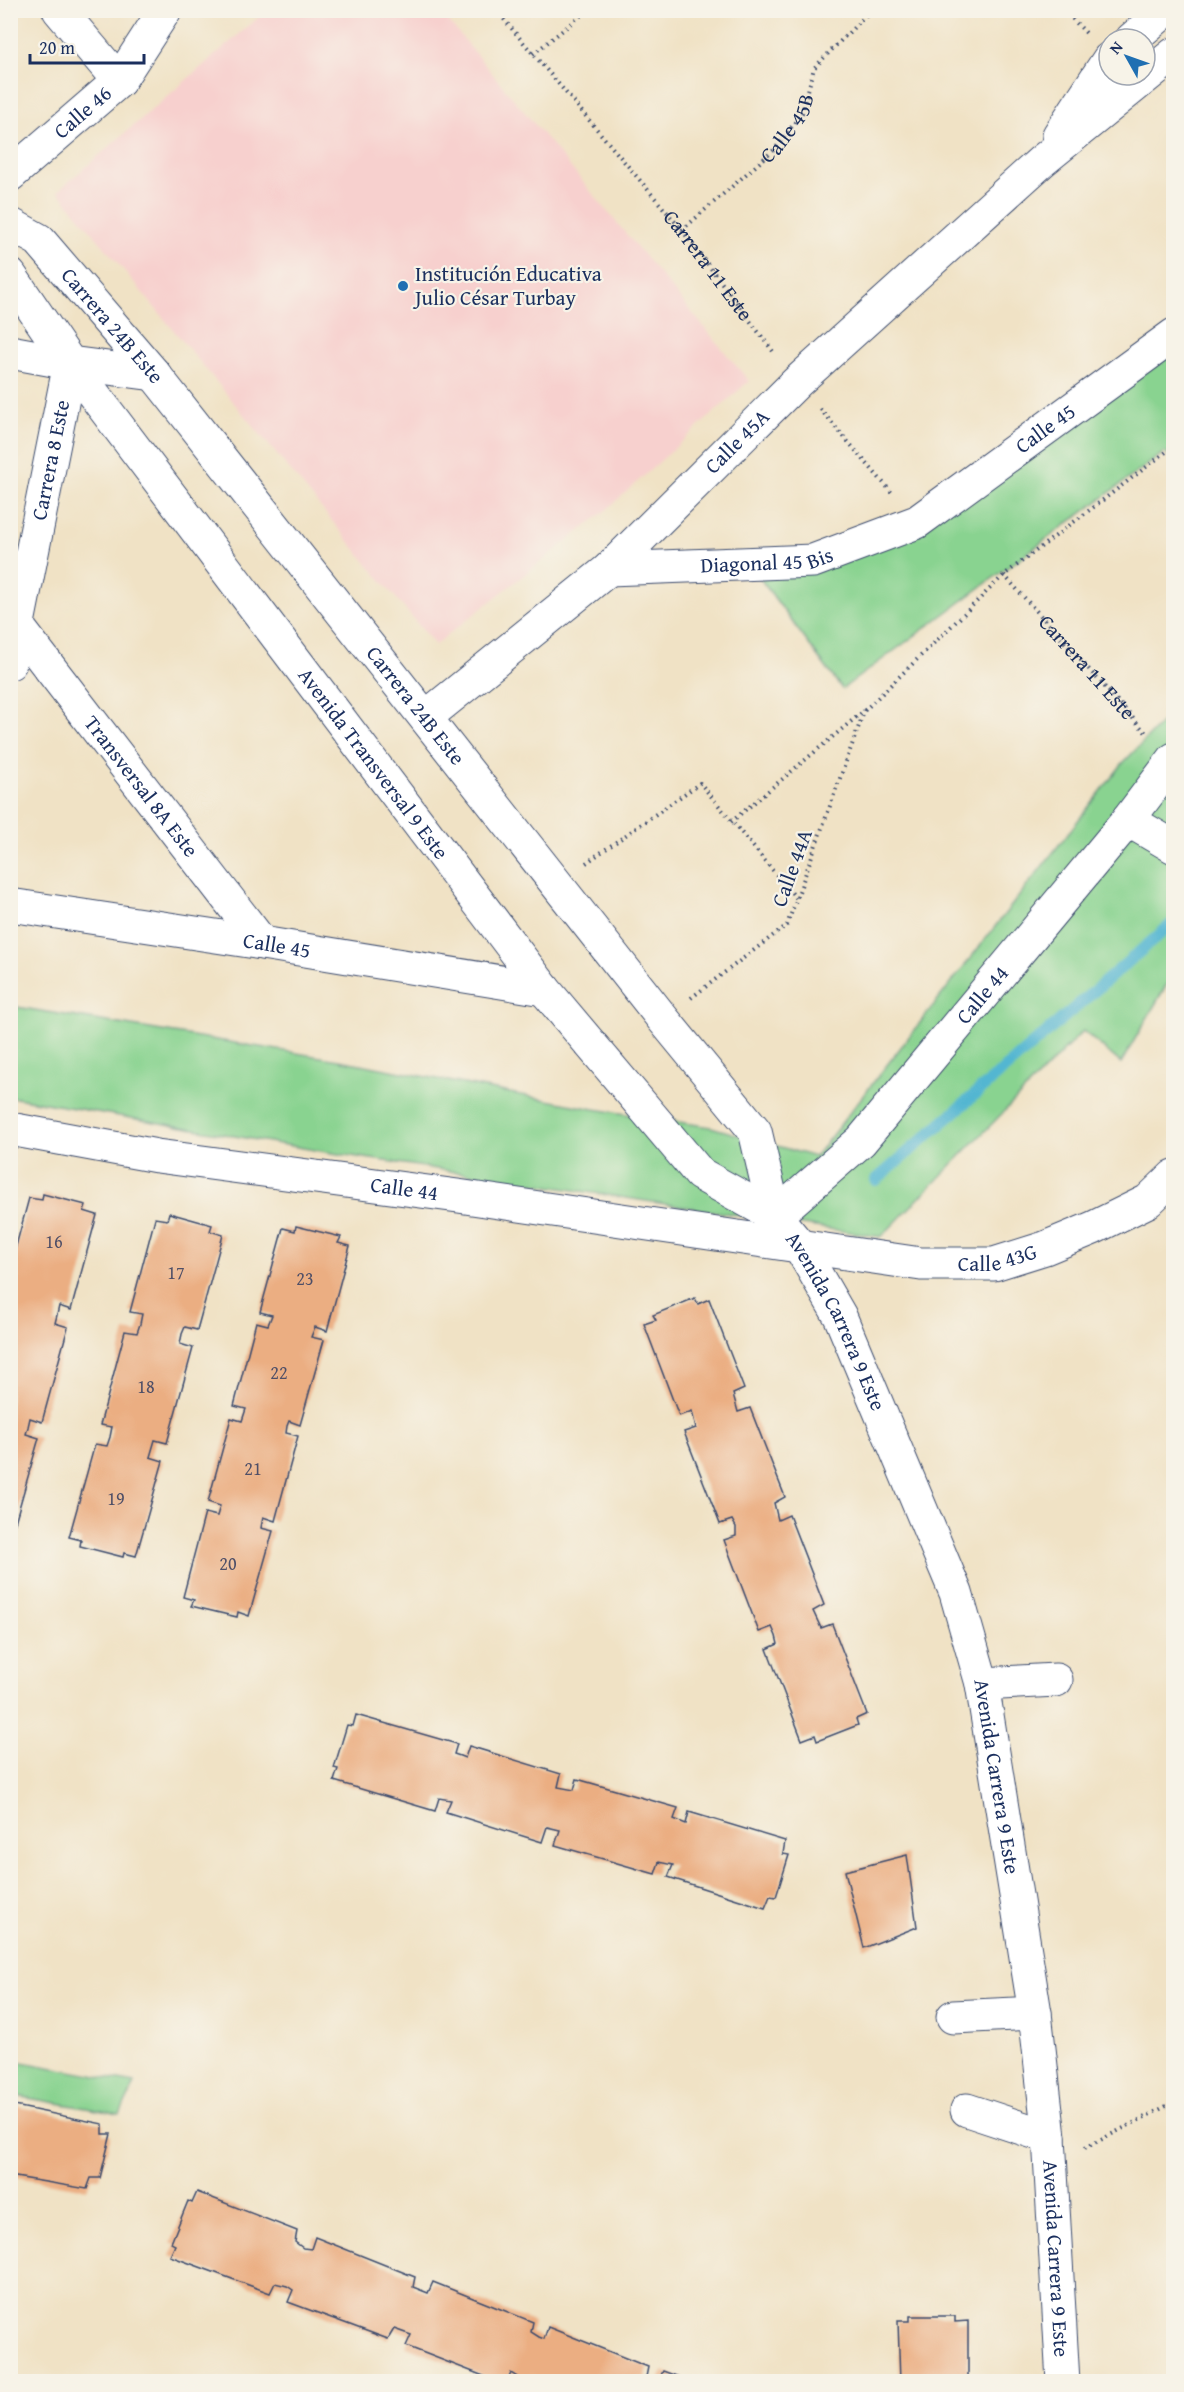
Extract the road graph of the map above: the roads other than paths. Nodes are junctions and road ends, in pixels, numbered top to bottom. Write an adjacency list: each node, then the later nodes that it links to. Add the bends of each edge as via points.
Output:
1 (59, 10): 8 (street)
2 (165, 10): 8 (street, Calle 46)
3 (1166, 10): 4 (street)
4 (1146, 27)
5 (1173, 54): 6 (street, Calle 45A)
6 (1157, 64)
7 (1097, 77): 10 (street, Calle 45A)
8 (119, 81): 11 (street, Calle 46)
9 (1123, 87): 10 (street, Calle 45A)
10 (1042, 161): 19 (street, Calle 45A, via 797,382)
11 (10, 175)
12 (10, 224): 17 (street, Carrera 24B Este, via 39,240)
13 (10, 275): 16 (street, Avenida Transversal 9 Este)
14 (1173, 335): 18 (street, Calle 45)
15 (10, 352): 16 (street)
16 (70, 363): 17 (street); 20 (street, Carrera 8 Este); 29 (street, Avenida Transversal 9 Este)
17 (154, 374): 23 (street, Carrera 24B Este)
18 (917, 522): 19 (street, Diagonal 45 Bis, via 813,561)
19 (609, 569): 23 (street, Calle 45A)
20 (19, 581): 21 (street, Carrera 8 Este)
21 (19, 628): 22 (street, Carrera 8 Este); 28 (street, Transversal 8A Este)
22 (10, 663)
23 (426, 717): 32 (street, Carrera 24B Este, via 755,1131)
24 (1172, 760): 25 (street, Calle 44)
25 (1128, 820): 26 (street); 32 (street, Calle 44, via 861,1141)
26 (1173, 847)
27 (10, 905): 28 (street, Calle 45)
28 (262, 943): 29 (street, Calle 45)
29 (544, 989): 32 (street, Avenida Transversal 9 Este, via 700,1174)
30 (10, 1129): 33 (street, Calle 44, via 157,1156)
31 (1173, 1176): 33 (street, Calle 43G, via 1148,1201 1045,1248 994,1264 921,1264)
32 (775, 1215): 33 (street, Avenida Carrera 9 Este)
33 (799, 1245): 35 (street, Avenida Carrera 9 Este, via 840,1316 956,1593)
34 (1056, 1680): 35 (street)
35 (982, 1684): 36 (street, Avenida Carrera 9 Este)
36 (1035, 2013): 37 (street); 39 (street, Avenida Carrera 9 Este)
37 (953, 2017)
38 (967, 2110): 39 (street)
39 (1049, 2152): 40 (street, Avenida Carrera 9 Este)
40 (1063, 2382)

